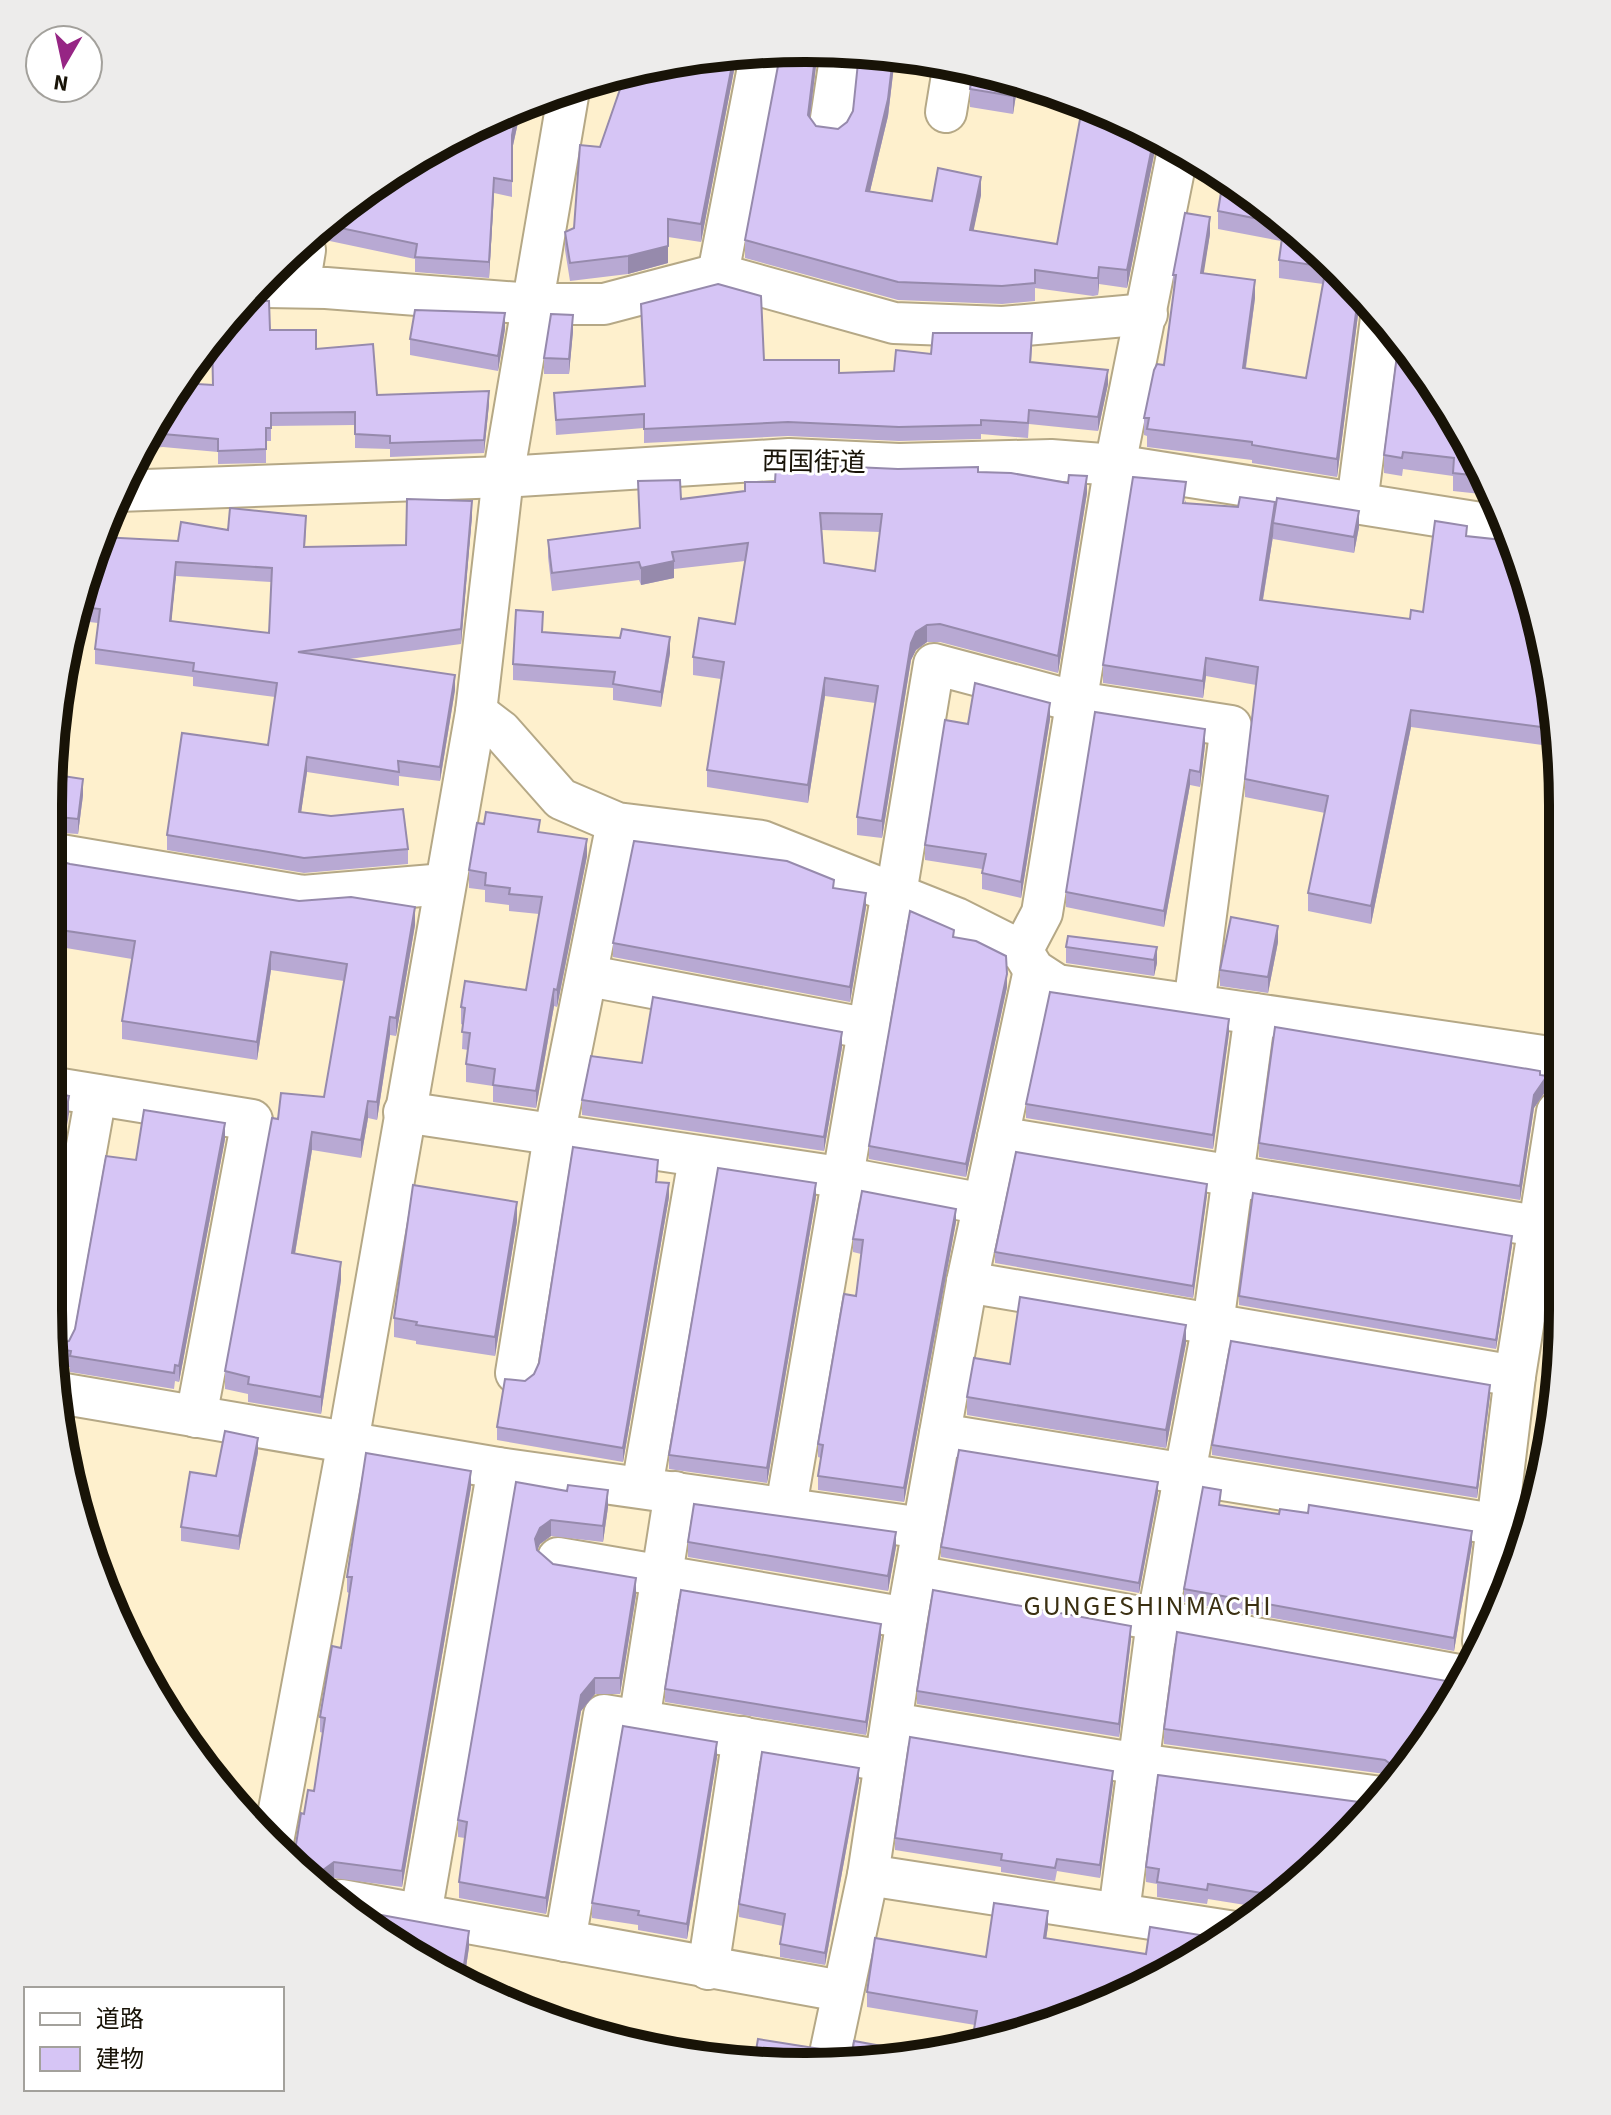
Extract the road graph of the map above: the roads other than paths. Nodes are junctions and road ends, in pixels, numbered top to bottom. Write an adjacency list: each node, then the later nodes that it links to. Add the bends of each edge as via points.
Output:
1 (839, 63): 6 (street)
2 (759, 64): 8 (street)
3 (952, 76): 5 (street)
4 (567, 101): 10 (street)
5 (946, 112)
6 (830, 125)
7 (1176, 161): 11 (street)
8 (718, 274): 10 (street, via 604,304); 11 (street, via 894,323 1003,327)
9 (290, 275): 10 (street)
10 (532, 304): 14 (street)
11 (1147, 314): 13 (street)
12 (1379, 333): 16 (street)
13 (1115, 465): 14 (street, 西国街道, via 789,459); 16 (street, 西国街道); 18 (street)
14 (503, 477): 15 (street, 西国街道); 19 (street)
15 (133, 490)
16 (1357, 503): 17 (street, 西国街道)
17 (1494, 525)
18 (1077, 702): 23 (street, via 934,664); 24 (street, via 1042,913); 26 (street, via 1231,726)
19 (476, 712): 20 (street, via 501,731 561,799); 22 (street)
20 (617, 823): 23 (street, via 762,841); 25 (street)
21 (62, 855): 22 (street, via 303,896)
22 (445, 884): 32 (street)
23 (894, 893): 24 (street, via 956,918); 28 (street)
24 (1028, 960): 26 (street, via 1057,985); 34 (street)
25 (589, 976): 28 (street); 33 (street)
26 (1194, 1005): 27 (street)
27 (1255, 1014): 29 (street); 37 (street)
28 (870, 1029): 38 (street)
29 (1549, 1057)
30 (62, 1089): 31 (street)
31 (96, 1095): 41 (street); 47 (street, via 252,1120)
32 (404, 1112): 33 (street); 49 (street)
33 (554, 1136): 36 (street); 44 (street)
34 (998, 1137): 37 (street); 39 (street)
35 (1549, 1158): 40 (street)
36 (699, 1159): 38 (street); 52 (street)
37 (1233, 1176): 40 (street); 43 (street)
38 (846, 1178): 39 (street); 53 (street)
39 (984, 1204): 42 (street)
40 (1537, 1226): 45 (street)
41 (62, 1228)
42 (967, 1282): 43 (street); 48 (street)
43 (1213, 1324): 45 (street); 51 (street)
44 (516, 1373)
45 (1515, 1376): 54 (street)
46 (67, 1394): 47 (street)
47 (196, 1417): 49 (street)
48 (940, 1434): 51 (street); 55 (street)
49 (348, 1442): 50 (street); 68 (street)
50 (498, 1468): 52 (street); 72 (street)
51 (1182, 1474): 54 (street); 61 (street)
52 (658, 1490): 53 (street); 58 (street)
53 (786, 1507): 55 (street)
54 (1510, 1527): 59 (street)
55 (923, 1528): 57 (street)
56 (558, 1558): 58 (street)
57 (915, 1576): 60 (street); 61 (street)
58 (659, 1577): 60 (street); 63 (street)
59 (1497, 1580)
60 (907, 1618): 65 (street)
61 (1157, 1621): 62 (street); 66 (street)
62 (1453, 1674)
63 (639, 1721): 64 (street); 74 (street, via 604,1715)
64 (743, 1737): 65 (street); 75 (street)
65 (888, 1742): 66 (street); 69 (street)
66 (1139, 1764): 67 (street); 71 (street)
67 (1368, 1795)
68 (275, 1830)
69 (868, 1875): 71 (street); 76 (street)
70 (358, 1903): 72 (street)
71 (1119, 1912): 73 (street)
72 (421, 1914): 74 (street)
73 (1214, 1931)
74 (565, 1941): 75 (street)
75 (708, 1969): 76 (street)
76 (841, 1991): 77 (street)
77 (830, 2052)

